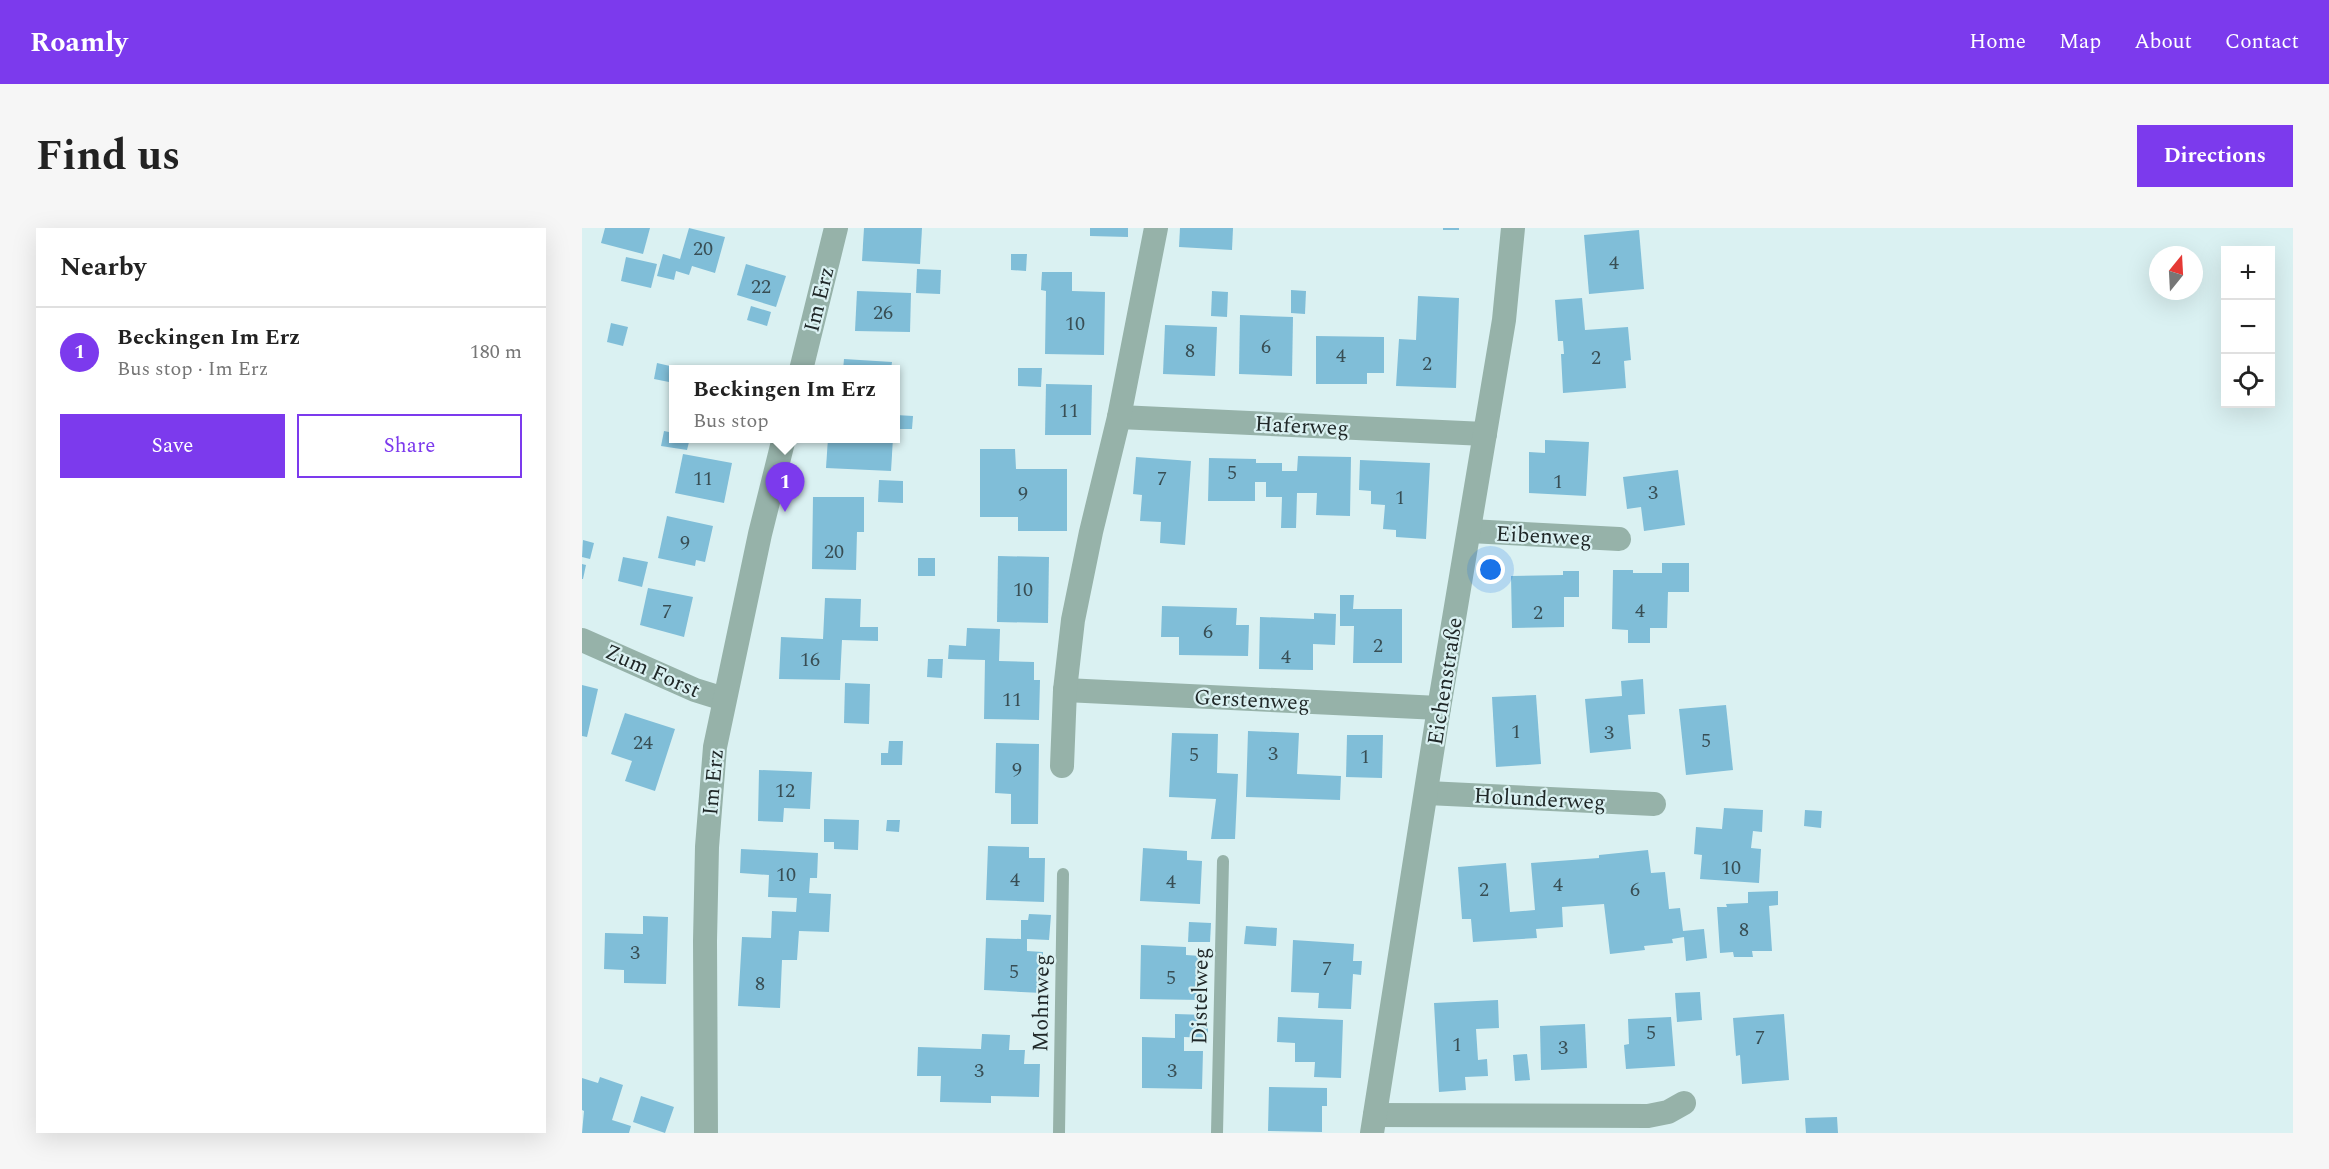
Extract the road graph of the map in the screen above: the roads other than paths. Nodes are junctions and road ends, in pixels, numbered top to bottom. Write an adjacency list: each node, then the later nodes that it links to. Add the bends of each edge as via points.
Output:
1 (1156, 228): 5 (street)
2 (1512, 228): 6 (street, Eichenstraße, via 1504,320)
3 (834, 229): 4 (street, Im Erz)
4 (802, 365)
5 (1119, 417): 6 (street, Haferweg); 11 (street, via 1073,620)
6 (1485, 434): 8 (street, Eichenstraße)
7 (783, 443): 12 (street, Im Erz)
8 (1470, 531): 9 (street, Eibenweg); 13 (street, Eichenstraße)
9 (1619, 539)
10 (582, 640): 12 (street, Zum Forst)
11 (1065, 690): 13 (street, Gerstenweg); 14 (street)
12 (724, 699): 21 (street, Im Erz, via 715,747 706,847)
13 (1439, 708): 15 (street, Eichenstraße)
14 (1062, 766)
15 (1427, 793): 16 (street, Holunderweg); 20 (street, Eichenstraße)
16 (1654, 804)
17 (1223, 861): 23 (lane, Distelweg)
18 (1063, 874): 22 (lane, Mohnweg)
19 (1684, 1103): 20 (street, via 1668,1112 1648,1116)
20 (1374, 1124)
21 (706, 1133)
22 (1059, 1133)
23 (1217, 1133)

